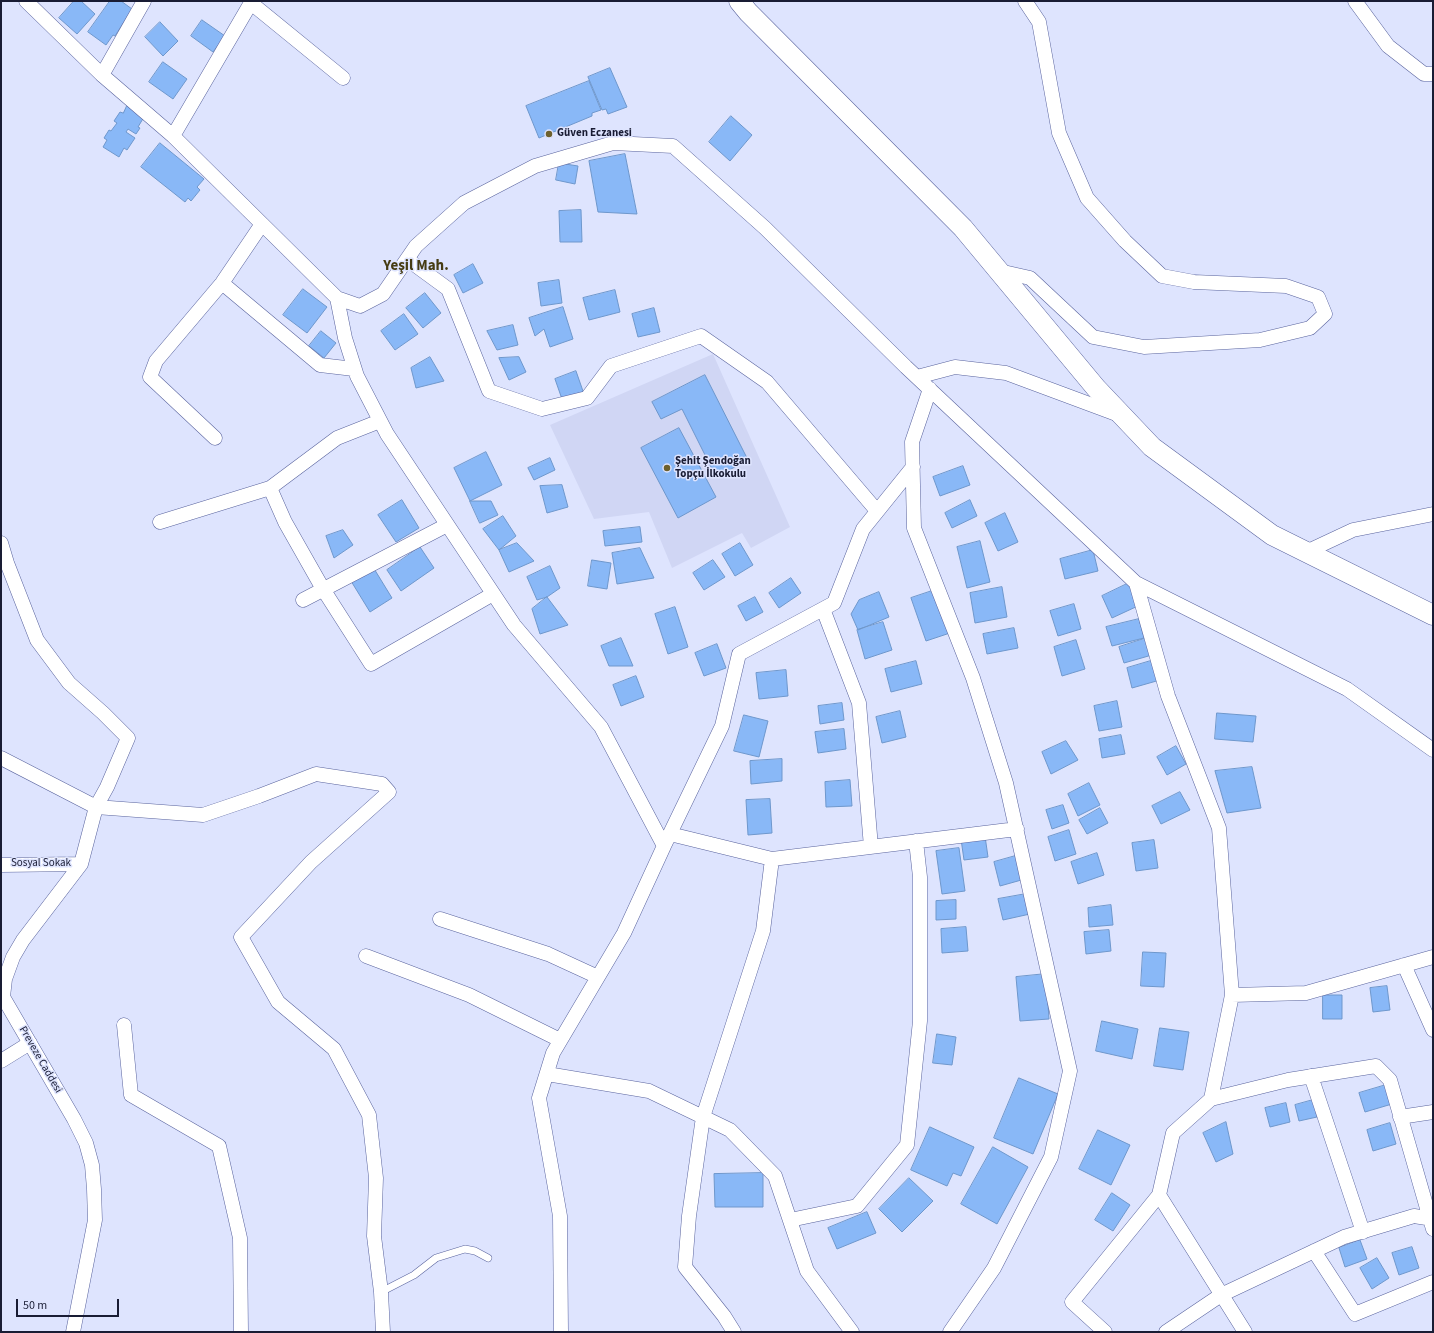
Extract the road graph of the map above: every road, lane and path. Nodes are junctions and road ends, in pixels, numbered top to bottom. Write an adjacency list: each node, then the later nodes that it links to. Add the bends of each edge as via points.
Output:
1 (26, 1): 8 (street)
2 (144, 1): 8 (street)
3 (739, 1): 13 (street, via 963,228)
4 (1025, 1): 13 (street, via 1039,22 1062,141 1086,198 1125,241 1162,276 1194,282 1286,286 1318,297 1325,314 1310,328 1260,340 1144,347 1093,337 1030,278)
5 (1355, 1): 7 (street, via 1388,46 1424,74)
6 (252, 2): 9 (street); 10 (street)
7 (1433, 74)
8 (102, 75): 10 (street)
9 (342, 78)
10 (173, 136): 11 (street)
11 (262, 224): 14 (street); 15 (street)
12 (407, 259): 15 (street, via 383,294 360,306); 17 (street, via 416,246 464,203 535,166 613,143 673,146 765,228); 24 (street, via 448,288 489,391 542,409 587,398 611,366 701,336 767,382)
13 (999, 271): 19 (street, via 1096,388)
14 (222, 283): 16 (street, via 320,365); 21 (street, via 156,361 150,377)
15 (337, 298): 16 (street)
16 (354, 369): 20 (street)
17 (917, 377): 18 (street); 19 (street, via 955,367 1006,373)
18 (930, 389): 22 (street, via 912,442); 30 (street)
19 (1123, 416): 29 (street, via 1152,447 1272,535)
20 (380, 421): 23 (street, via 337,438); 27 (street)
21 (214, 438)
22 (913, 467): 24 (street); 39 (street, via 914,528 973,678 1006,783)
23 (270, 488): 26 (street); 31 (street, via 285,522)
24 (877, 511): 34 (street, via 863,529 834,603)
25 (1433, 514): 29 (street, via 1353,530)
26 (160, 522)
27 (447, 525): 31 (street); 32 (street)
28 (1, 543): 38 (street, Preveze Caddesi, via 37,640 68,683 128,738)
29 (1306, 552): 35 (street)
30 (1136, 584): 36 (street, via 1347,689); 51 (street, via 1168,696 1219,828)
31 (323, 590): 32 (street, via 371,664); 33 (street)
32 (493, 594): 40 (street, via 514,625 601,726)
33 (303, 600)
34 (823, 609): 40 (street, via 739,654 722,726); 42 (street, via 859,703)
35 (1433, 615)
36 (1433, 750)
37 (1, 758): 38 (street)
38 (96, 808): 44 (street, Preveze Caddesi); 70 (street, via 203,815 316,774 382,784 389,792 311,862 241,937 278,1002 334,1049 369,1115 376,1178 374,1236)
39 (1016, 829): 41 (street); 78 (street, via 1070,1071 1051,1157 994,1268)
40 (667, 840): 43 (street); 50 (street, via 624,933)
41 (916, 841): 42 (street); 64 (street, via 920,877 920,1021 907,1145 857,1206)
42 (871, 846): 43 (street)
43 (772, 859): 61 (street, via 763,931)
44 (81, 864): 45 (street, Sosyal Sokak); 55 (street, Preveze Caddesi, via 23,940 5,979 3,997)
45 (1, 865)
46 (440, 919): 50 (street, via 548,954)
47 (366, 956): 54 (street, via 469,995)
48 (1433, 957): 49 (street)
49 (1404, 965): 51 (street, via 1306,993); 53 (street)
50 (598, 977): 54 (street)
51 (1232, 995): 59 (street)
52 (124, 1025): 73 (street, via 131,1095 219,1146 240,1238)
53 (1433, 1030)
54 (560, 1040): 57 (street)
55 (30, 1043): 56 (street); 72 (street, Preveze Caddesi, via 74,1119 86,1143 92,1165 95,1220)
56 (1, 1061)
57 (547, 1074): 61 (street, via 649,1091); 75 (street, via 540,1098 560,1216)
58 (1311, 1076): 59 (street); 62 (street, via 1376,1066 1390,1080); 66 (street)
59 (1211, 1099): 63 (street, via 1173,1133)
60 (1433, 1112): 62 (street)
61 (703, 1117): 64 (street, via 730,1130 775,1176); 76 (street, via 689,1216 685,1267)
62 (1400, 1117): 65 (street)
63 (1159, 1195): 71 (street); 79 (street, via 1072,1302)
64 (790, 1220): 77 (street, via 808,1271)
65 (1432, 1222): 66 (street, via 1414,1216)
66 (1363, 1232): 67 (street, via 1344,1237)
67 (1314, 1251): 69 (street, via 1355,1314); 71 (street)
68 (488, 1258): 70 (lane, via 465,1248 436,1258 414,1275)
69 (1433, 1282)
70 (381, 1292): 74 (street)
71 (1221, 1295): 80 (street); 81 (street)
72 (73, 1332)
73 (241, 1332)
74 (383, 1332)
75 (561, 1332)
76 (734, 1332)
77 (852, 1332)
78 (950, 1332)
79 (1105, 1332)
80 (1166, 1332)
81 (1245, 1332)

